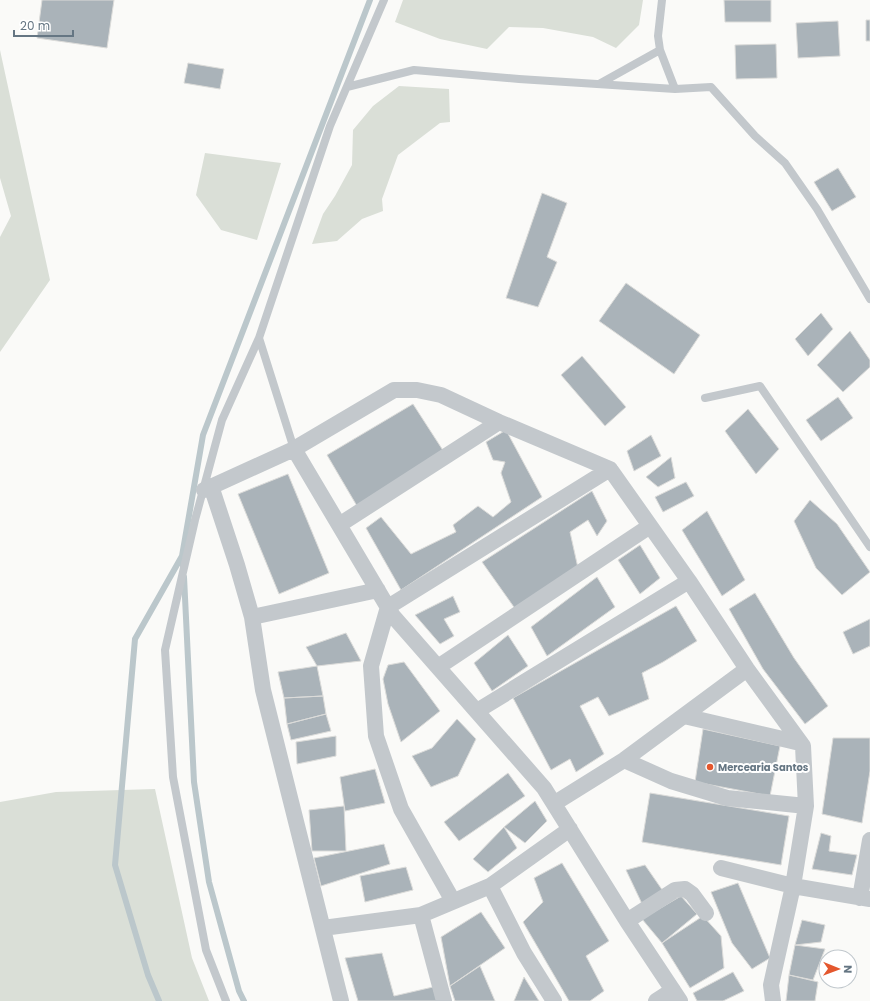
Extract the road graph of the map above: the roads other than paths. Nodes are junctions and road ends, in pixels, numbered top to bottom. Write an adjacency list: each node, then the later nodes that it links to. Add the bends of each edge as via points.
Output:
1 (384, 0): 5 (lane)
2 (662, 0): 3 (lane, via 658,36)
3 (660, 50): 4 (lane); 6 (lane)
4 (599, 84): 5 (lane, via 414,70); 6 (lane)
5 (347, 87): 8 (lane, via 330,126)
6 (675, 89): 7 (lane, via 712,87 755,136 785,162)
7 (870, 299)
8 (259, 338): 11 (lane); 13 (lane, via 222,420)
9 (705, 398): 16 (lane, via 760,386)
10 (499, 422): 11 (street, via 440,394 394,390); 12 (street); 14 (street)
11 (294, 449): 13 (street); 14 (street)
12 (610, 469): 15 (street); 19 (street)
13 (208, 488): 20 (street, via 237,565); 41 (lane, via 165,650 173,777 206,950)
14 (339, 525): 18 (street)
15 (650, 526): 17 (street); 21 (street)
16 (870, 547)
17 (689, 581): 22 (street); 23 (street)
18 (378, 590): 19 (street); 20 (street)
19 (388, 607): 21 (street); 35 (street, via 371,666 376,736 401,809)
20 (252, 617): 39 (street, via 263,690)
21 (438, 667): 23 (street)
22 (747, 669): 24 (street); 25 (street)
23 (477, 711): 27 (street)
24 (684, 716): 25 (street); 26 (street)
25 (800, 743): 28 (street)
26 (624, 760): 27 (street); 28 (street, via 671,781 727,798)
27 (555, 803): 29 (street)
28 (806, 806): 33 (street)
29 (570, 829): 32 (street); 38 (street)
30 (870, 840): 34 (street)
31 (721, 868): 33 (street)
32 (490, 886): 35 (street); 44 (street, via 524,953)
33 (793, 886): 34 (street); 46 (street, via 771,986)
34 (865, 899)
35 (453, 901): 37 (street)
36 (706, 913): 38 (street, via 692,894 685,889 675,890)
37 (421, 915): 39 (street); 43 (street)
38 (627, 921): 40 (street)
39 (323, 928): 42 (street)
40 (677, 996): 45 (street)
41 (226, 1001)
42 (341, 1001)
43 (444, 1001)
44 (554, 1001)
45 (656, 1001)
46 (773, 1001)

